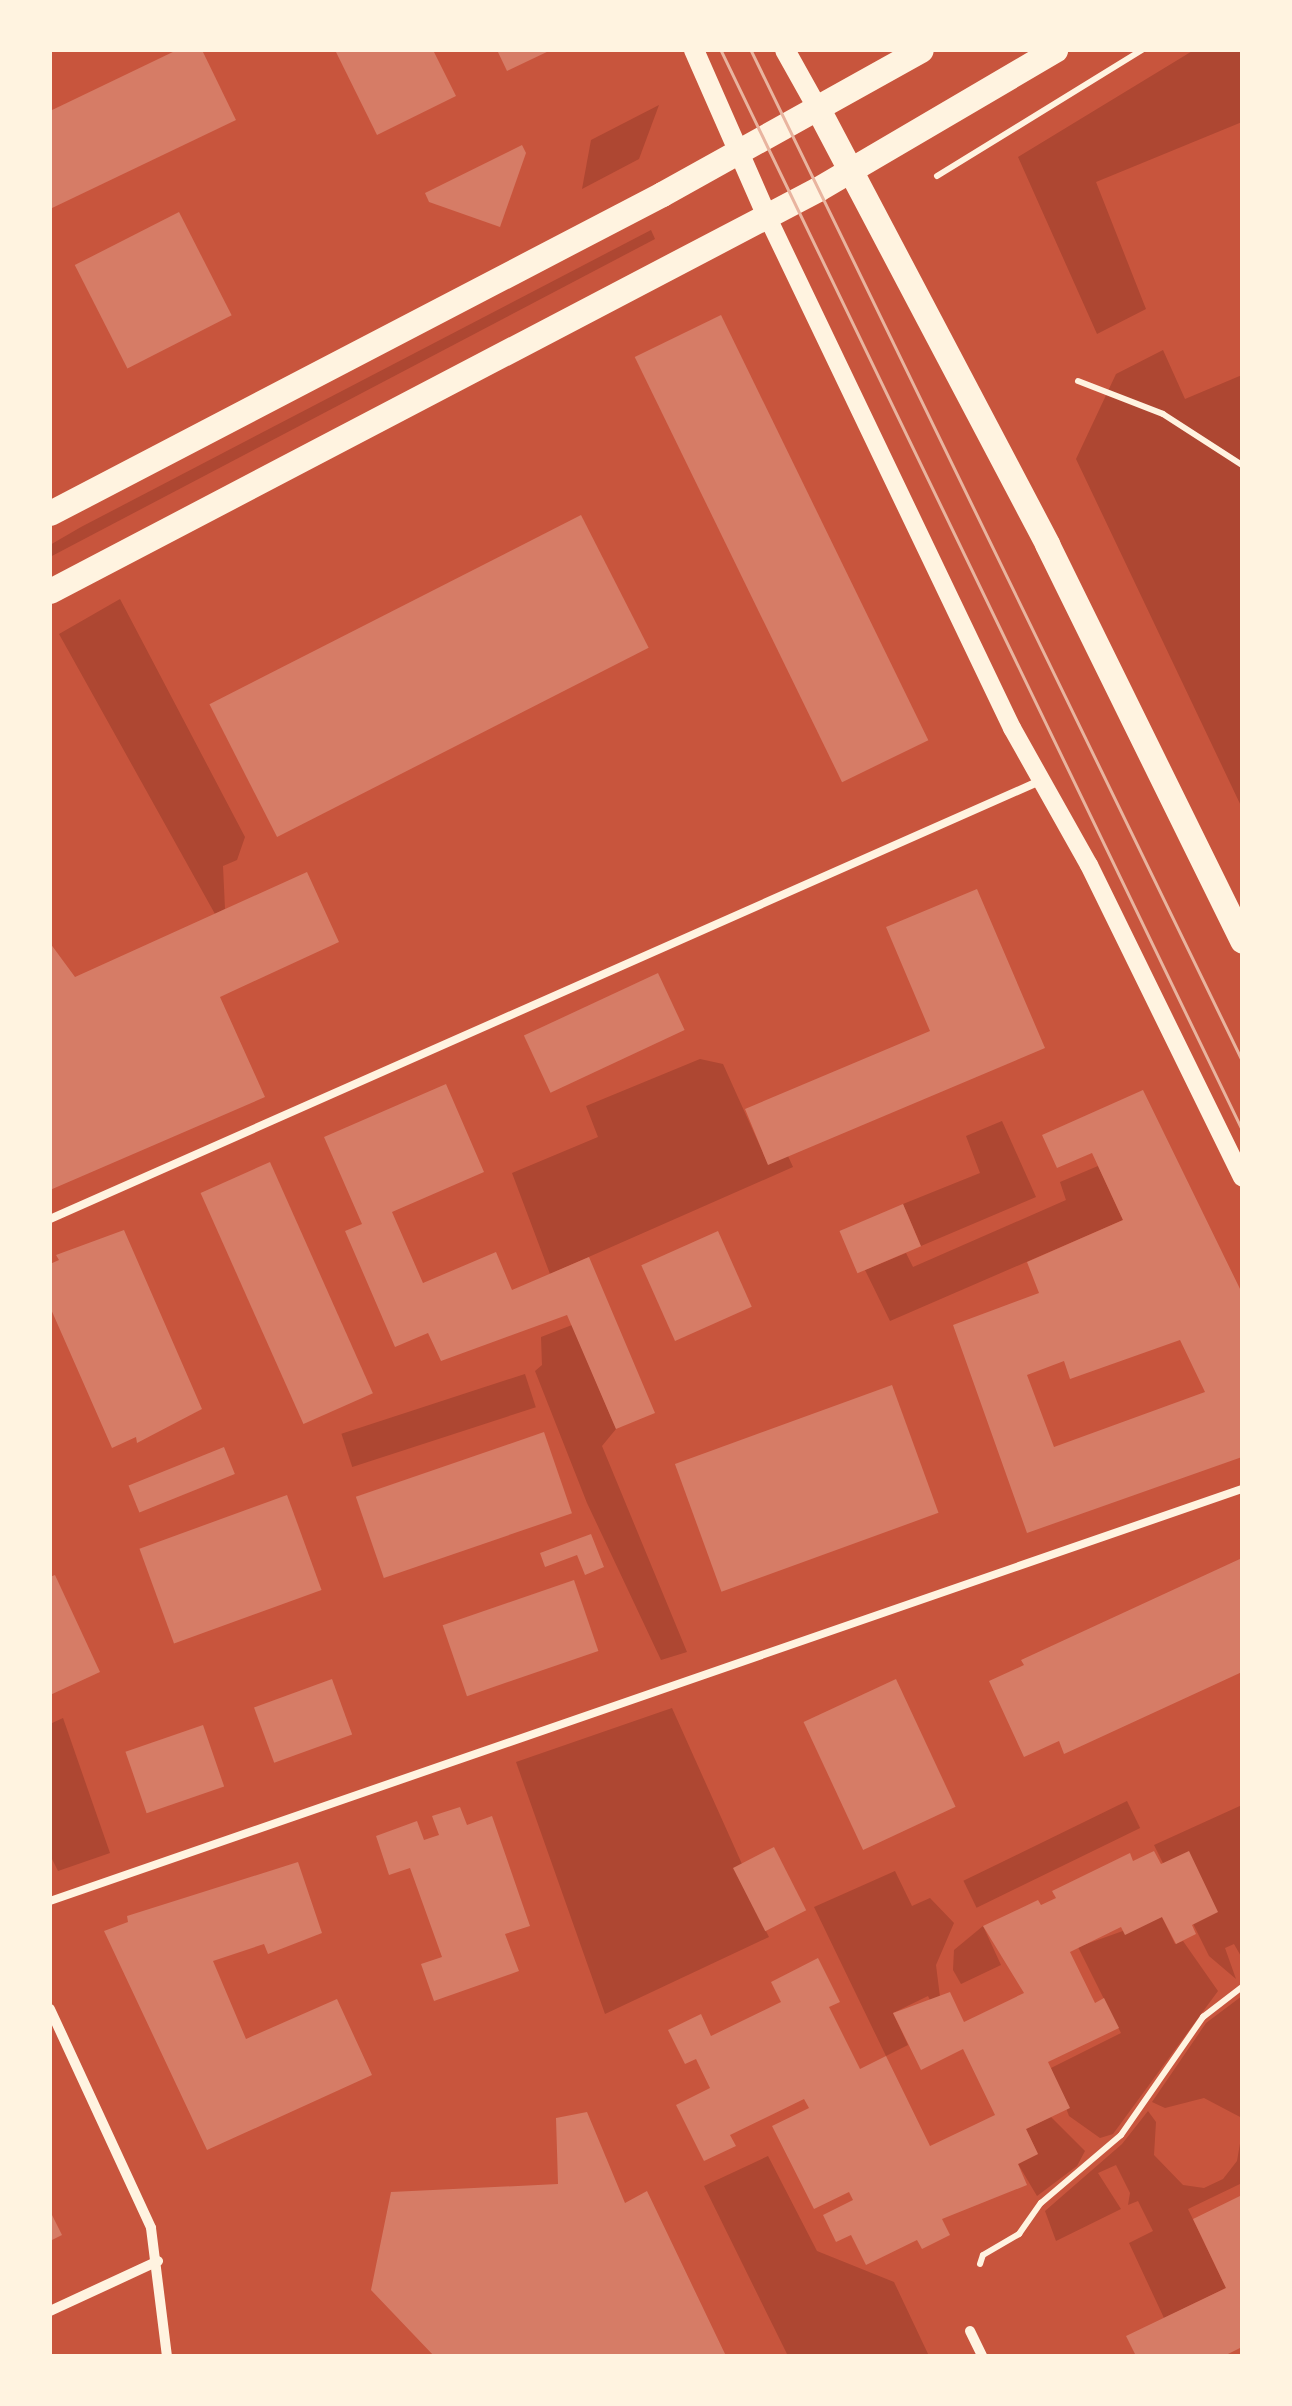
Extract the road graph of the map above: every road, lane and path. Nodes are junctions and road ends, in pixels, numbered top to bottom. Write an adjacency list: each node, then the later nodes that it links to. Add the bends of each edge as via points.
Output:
1 (694, 50): 7 (main road)
2 (785, 50): 6 (main road)
3 (921, 50): 6 (main road)
4 (1055, 50): 8 (main road)
5 (1142, 50): 9 (path)
6 (818, 109): 7 (main road); 8 (main road)
7 (741, 151): 10 (main road); 13 (main road)
8 (852, 170): 10 (main road); 16 (main road, via 1039,528)
9 (938, 176)
10 (766, 216): 14 (main road); 15 (street)
11 (1078, 381): 12 (path, via 1163,414)
12 (1242, 465)
13 (50, 513)
14 (50, 591)
15 (1040, 781): 17 (street, via 1089,864); 18 (lane)
16 (1242, 940)
17 (1242, 1178)
18 (50, 1219)
19 (1242, 1489): 20 (lane)
20 (50, 1901)
21 (1242, 1988): 24 (path, via 1202,2017 1121,2135)
22 (50, 2009): 23 (street, via 144,2209)
23 (158, 2261): 25 (street); 27 (street)
24 (980, 2264)
25 (50, 2310)
26 (970, 2331): 28 (street)
27 (167, 2356)
28 (982, 2356)

